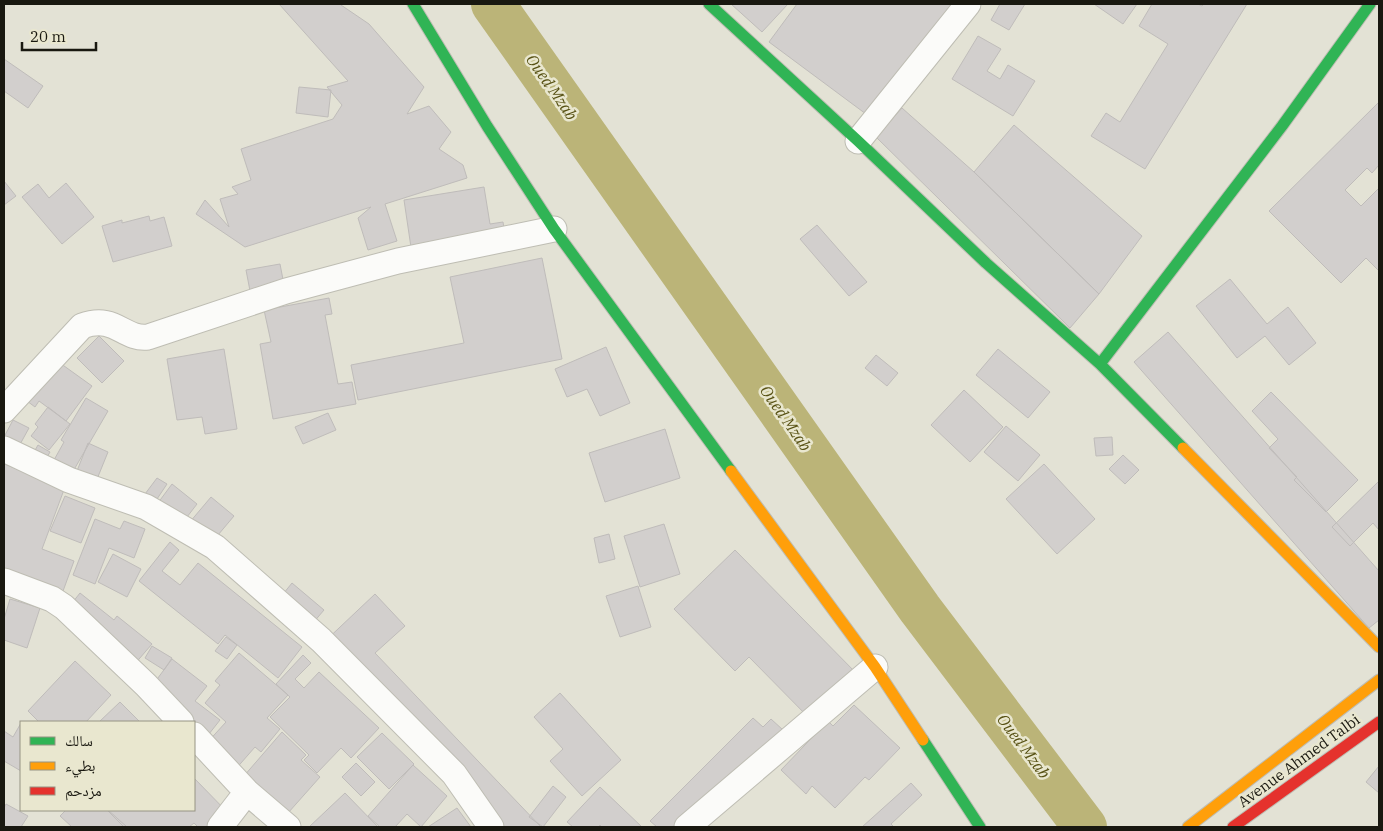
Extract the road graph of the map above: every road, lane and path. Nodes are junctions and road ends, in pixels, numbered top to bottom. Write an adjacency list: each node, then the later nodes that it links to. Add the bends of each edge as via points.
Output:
1 (413, 4): 6 (main road)
2 (708, 4): 5 (main road)
3 (968, 4): 5 (street)
4 (1370, 4): 7 (main road, via 1282,126)
5 (858, 142): 7 (main road, via 986,263)
6 (554, 229): 8 (street, via 398,261 286,291 148,337 134,336 104,322 93,322 82,326); 12 (main road)
7 (1100, 364): 11 (main road)
8 (4, 410)
9 (4, 449): 21 (street, via 69,480 146,507 214,547 321,640 454,774)
10 (4, 581): 14 (street, via 52,599 64,607)
11 (1379, 647)
12 (875, 667): 22 (street); 23 (main road)
13 (1379, 680): 24 (main road)
14 (180, 721)
15 (1379, 722): 18 (main road, Avenue Ahmed Talbi)
16 (195, 737): 17 (street)
17 (248, 792): 19 (street); 20 (street)
18 (1242, 824)
19 (220, 827)
20 (288, 827)
21 (490, 827)
22 (687, 827)
23 (980, 827)
24 (1188, 827)

